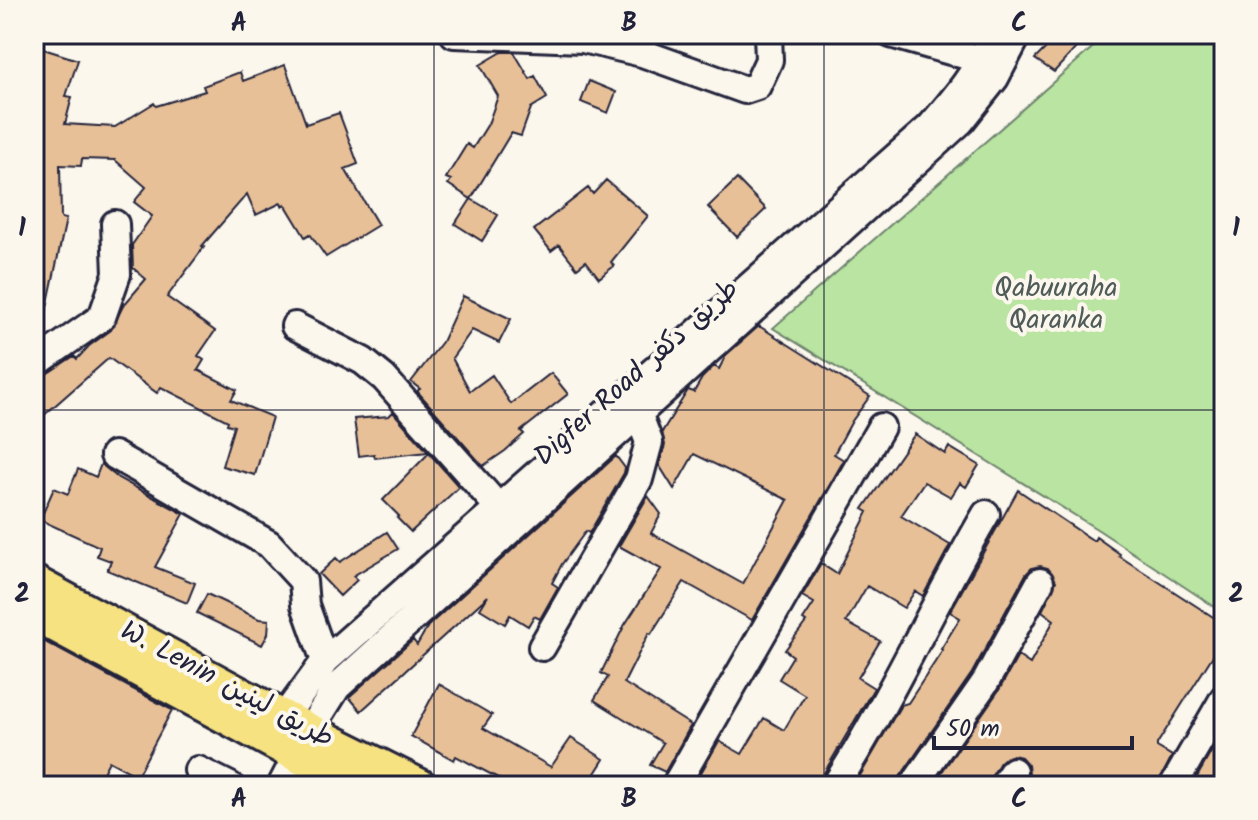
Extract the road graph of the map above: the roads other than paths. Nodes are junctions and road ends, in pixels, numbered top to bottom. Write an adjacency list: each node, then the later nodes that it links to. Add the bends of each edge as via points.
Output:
1 (454, 34): 2 (street, via 583,39 642,53 745,90 757,86 769,60)
2 (768, 34)
3 (891, 34): 6 (street)
4 (994, 34): 6 (street, Digfer Road طريق دكفر)
5 (1018, 34): 10 (street, Digfer Road طريق دكفر, via 995,78 961,121)
6 (982, 60): 13 (street, Digfer Road طريق دكفر, via 930,127)
7 (115, 224): 9 (street, via 117,274 102,317)
8 (295, 326): 13 (street, via 363,361 384,378)
9 (34, 360)
10 (639, 416): 18 (street, via 649,442 639,479); 21 (street, Digfer Road طريق دكفر)
11 (881, 427): 27 (street)
12 (114, 455): 19 (street, via 269,544 303,581 305,605)
13 (500, 509): 19 (street, Digfer Road طريق دكفر)
14 (986, 514): 28 (street)
15 (34, 582): 21 (main road, W. Lenin طريق لينين)
16 (1040, 582): 29 (street, via 986,681)
17 (34, 614): 21 (main road)
18 (542, 647)
19 (325, 661): 21 (street, Digfer Road طريق دكفر)
20 (1224, 698): 30 (street)
21 (289, 736): 24 (street); 25 (main road); 26 (main road, W. Lenin طريق لينين)
22 (198, 770): 23 (street)
23 (230, 786)
24 (281, 786)
25 (354, 786)
26 (421, 786)
27 (675, 786)
28 (835, 786)
29 (913, 786)
30 (1173, 786)

